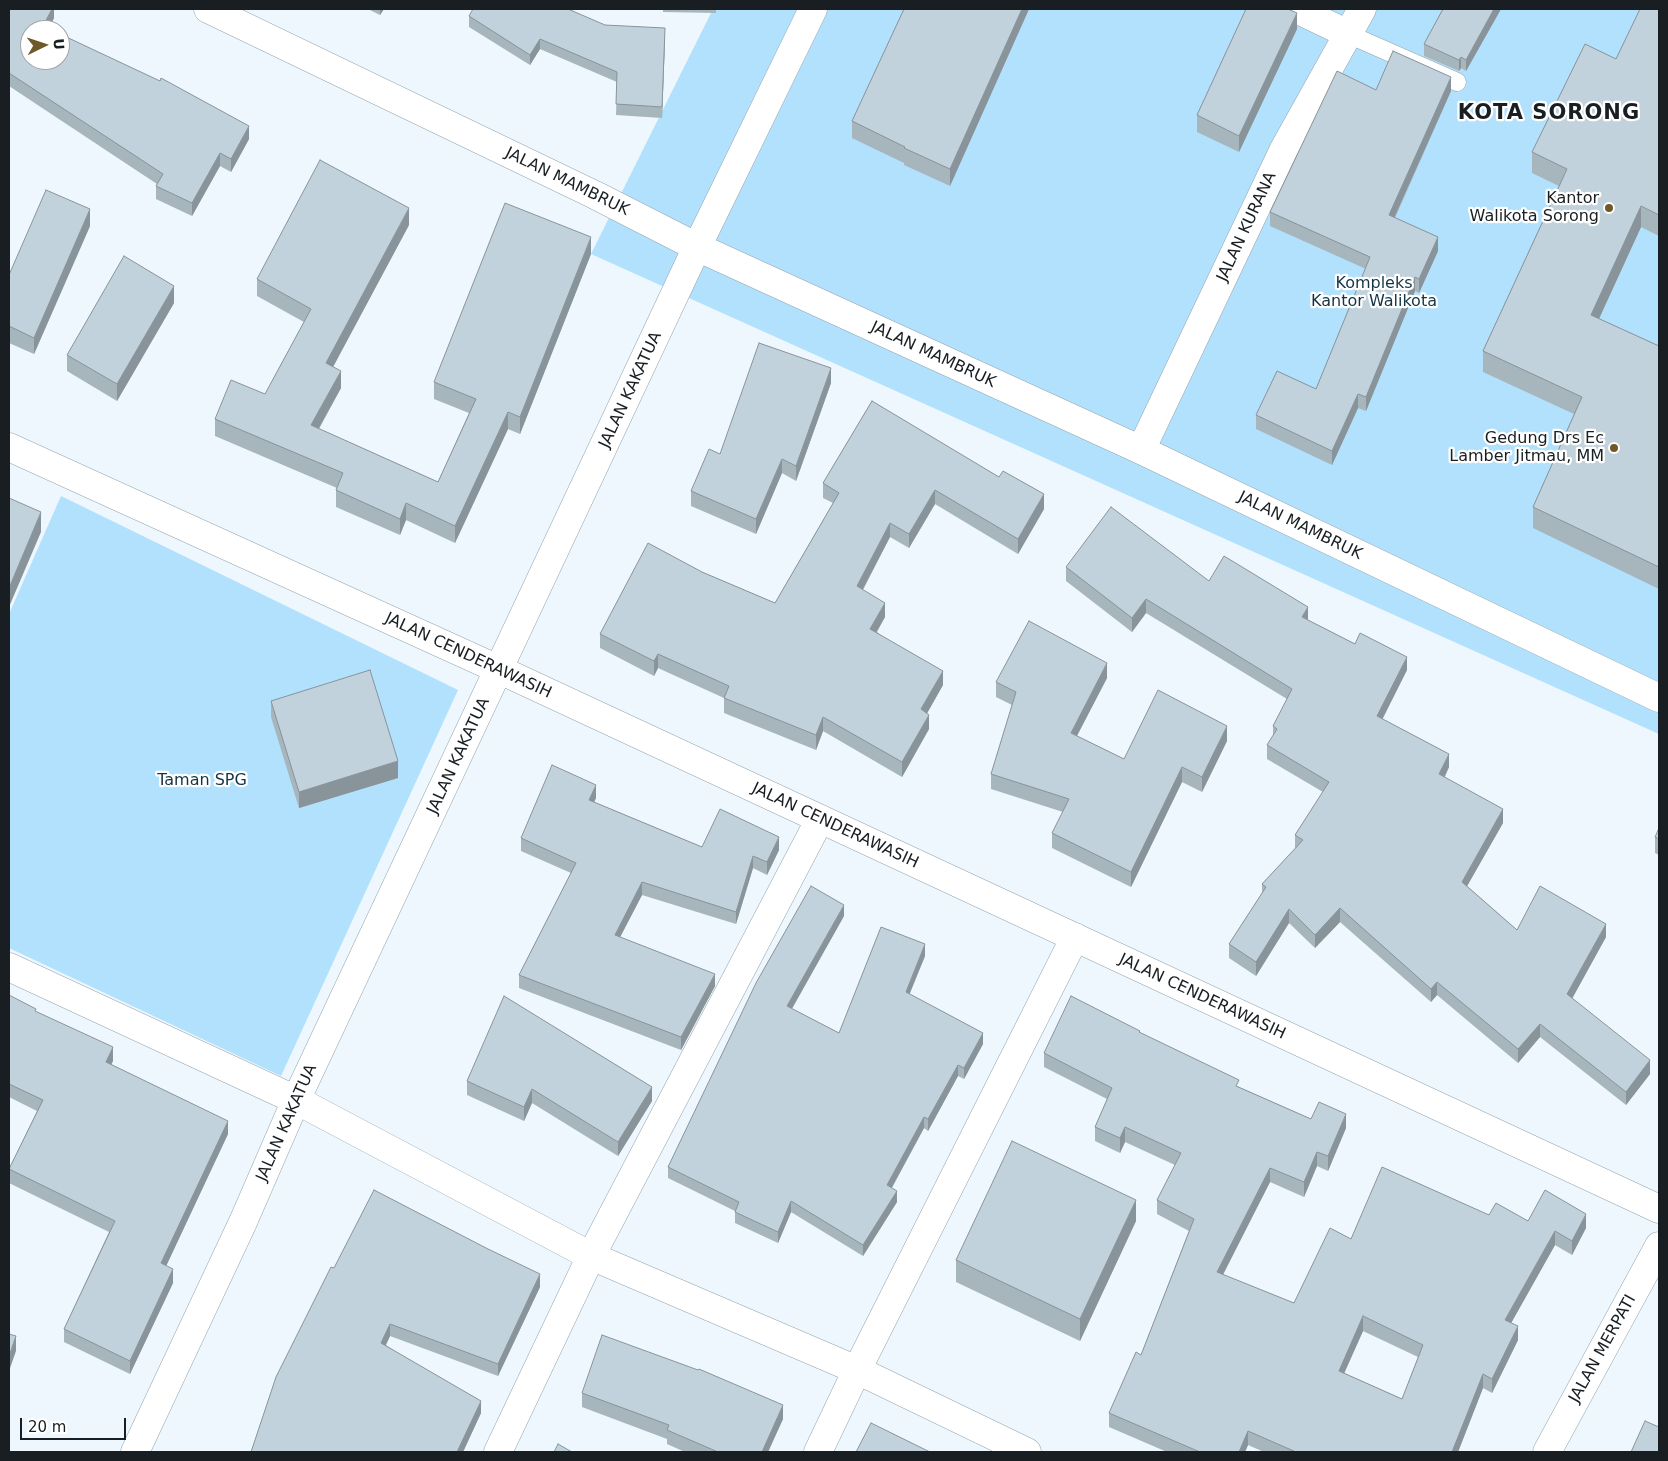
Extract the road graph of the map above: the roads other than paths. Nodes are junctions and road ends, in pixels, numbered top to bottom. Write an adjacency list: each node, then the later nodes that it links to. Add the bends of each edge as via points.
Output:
1 (208, 9): 7 (street, JALAN MAMBRUK)
2 (813, 9): 7 (street, JALAN KAKATUA)
3 (1296, 9): 5 (street)
4 (1362, 9): 5 (street, JALAN KURANA)
5 (1348, 34): 6 (lane); 9 (street, JALAN KURANA, via 1284,149)
6 (1457, 82)
7 (697, 247): 9 (street, JALAN MAMBRUK); 10 (street, JALAN KAKATUA)
8 (9, 447): 10 (street, JALAN CENDERAWASIH)
9 (1141, 450): 11 (street, JALAN MAMBRUK)
10 (500, 670): 12 (street, JALAN CENDERAWASIH); 15 (street, JALAN KAKATUA)
11 (1659, 698)
12 (820, 819): 13 (street, JALAN CENDERAWASIH); 18 (street)
13 (1075, 937): 16 (street, JALAN CENDERAWASIH); 19 (street)
14 (9, 967): 15 (street)
15 (296, 1100): 18 (street); 20 (street, JALAN KAKATUA, via 243,1222)
16 (1659, 1209)
17 (1659, 1246): 24 (street, JALAN MERPATI)
18 (591, 1256): 19 (street); 21 (street)
19 (857, 1370): 22 (street); 23 (street)
20 (135, 1452)
21 (498, 1452)
22 (818, 1452)
23 (1027, 1452)
24 (1547, 1452)

